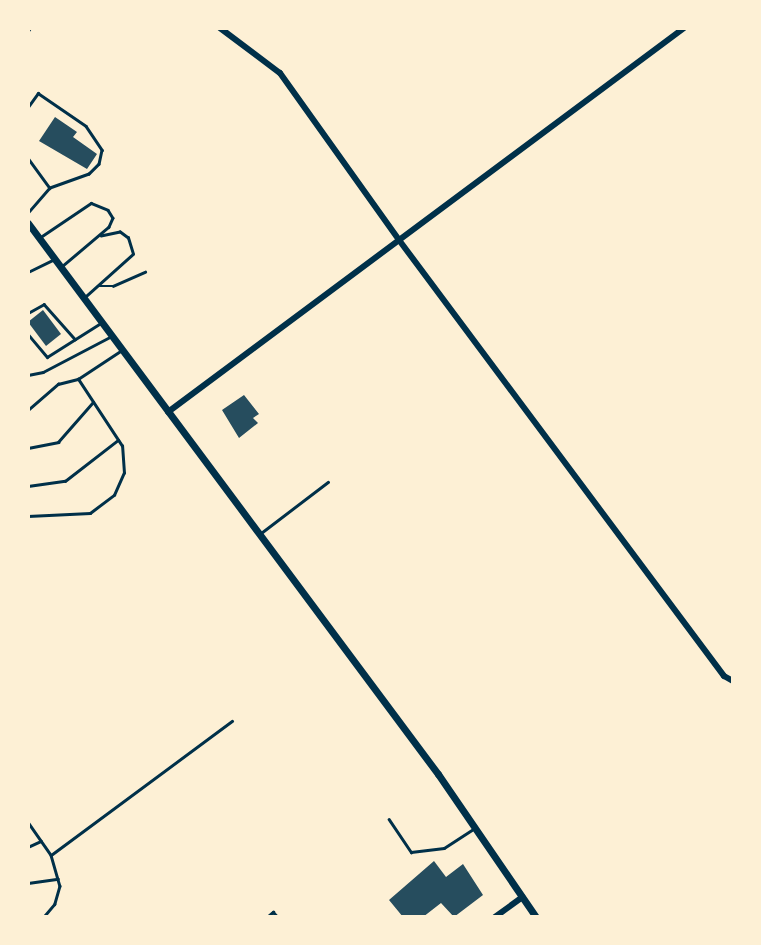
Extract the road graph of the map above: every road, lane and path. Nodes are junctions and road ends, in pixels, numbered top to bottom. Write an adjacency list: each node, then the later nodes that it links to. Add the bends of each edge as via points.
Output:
1 (220, 28): 10 (street, via 280,74)
2 (684, 28): 10 (street)
3 (28, 107): 5 (lane, via 38,93 86,126 102,150 99,164 89,174)
4 (28, 158): 5 (lane)
5 (50, 188): 6 (lane)
6 (28, 213)
7 (28, 223): 9 (street)
8 (98, 237): 9 (lane, via 113,218 104,207 91,203); 12 (lane); 15 (lane, via 120,232 133,249 130,260)
9 (39, 238): 11 (street)
10 (399, 240): 27 (street); 34 (street, via 724,676)
11 (55, 259): 12 (street); 13 (lane)
12 (61, 268): 16 (street)
13 (28, 272)
14 (145, 272): 15 (lane, via 113,286)
15 (98, 286): 16 (lane)
16 (84, 299): 18 (street)
17 (28, 313): 21 (lane, via 44,304)
18 (102, 323): 20 (street); 21 (lane)
19 (28, 334): 21 (lane, via 47,357)
20 (111, 336): 22 (street); 23 (lane, via 43,372)
21 (75, 339)
22 (122, 350): 24 (lane); 27 (street)
23 (28, 375)
24 (78, 379): 25 (lane); 26 (lane, via 58,384)
25 (93, 402): 28 (lane); 29 (lane, via 58,442)
26 (28, 410)
27 (168, 412): 33 (street)
28 (118, 440): 31 (lane, via 65,481); 32 (lane, via 124,473 114,495 90,513)
29 (28, 448)
30 (328, 482): 33 (lane)
31 (28, 486)
32 (28, 516)
33 (259, 535): 38 (street)
34 (733, 681)
35 (232, 721): 41 (lane)
36 (389, 820): 38 (lane, via 411,852 444,848)
37 (28, 822): 39 (lane)
38 (475, 828): 44 (street)
39 (41, 841): 40 (lane); 41 (lane)
40 (28, 847)
41 (51, 855): 42 (lane)
42 (58, 878): 43 (lane); 45 (lane, via 55,904)
43 (28, 883)
44 (523, 897): 48 (street); 49 (street)
45 (44, 917)
46 (267, 917): 47 (lane, via 273,912)
47 (278, 917)
48 (495, 917)
49 (536, 917)

